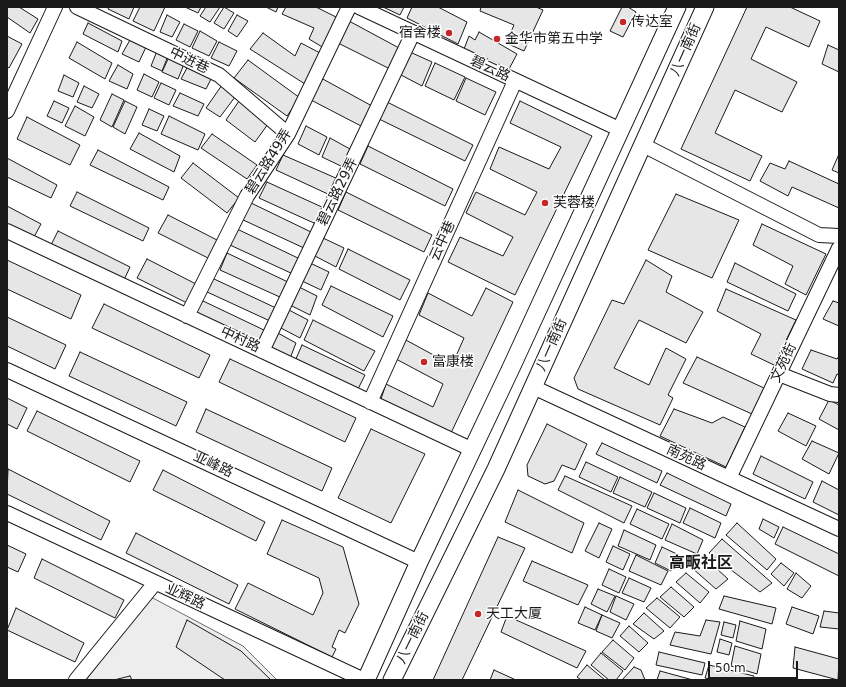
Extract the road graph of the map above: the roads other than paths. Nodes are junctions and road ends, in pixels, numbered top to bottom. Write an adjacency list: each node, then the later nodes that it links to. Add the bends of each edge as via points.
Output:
1 (56, 7): 9 (street)
2 (77, 7): 11 (street, 中进巷, via 219,75)
3 (349, 7): 11 (street, 碧云路49弄)
4 (359, 7): 7 (street, 碧云路)
5 (677, 7): 10 (main road, 八一南街)
6 (705, 7): 12 (main road, 八一南街)
7 (413, 33): 8 (street, 碧云路); 17 (street, 碧云路29弄)
8 (515, 81): 10 (street, 碧云路); 22 (street, 云中巷)
9 (7, 111)
10 (621, 130): 23 (main road, 八一南街)
11 (288, 134): 16 (street, 碧云路49弄, via 247,196)
12 (643, 145): 14 (street, via 819,235); 20 (main road, 八一南街)
13 (7, 231): 16 (street, 中村路)
14 (839, 236)
15 (839, 248): 19 (street, 文苑街)
16 (187, 316): 17 (street, 中村路)
17 (262, 350): 22 (street, 中村路)
18 (7, 370): 27 (street, 亚峰路)
19 (779, 374): 21 (street, via 830,394); 24 (street, 文苑街)
20 (533, 387): 24 (street, 南苑路); 31 (main road, 八一南街, via 496,469)
21 (839, 395)
22 (370, 402): 23 (street, 中村路)
23 (473, 450): 27 (main road, 八一南街)
24 (730, 478): 26 (street, 南苑路)
25 (7, 513): 28 (street, 业辉路)
26 (839, 529)
27 (419, 562): 30 (main road, 八一南街)
28 (155, 583): 29 (street); 30 (street, 业辉路)
29 (76, 680)
30 (365, 680)
31 (392, 680)

